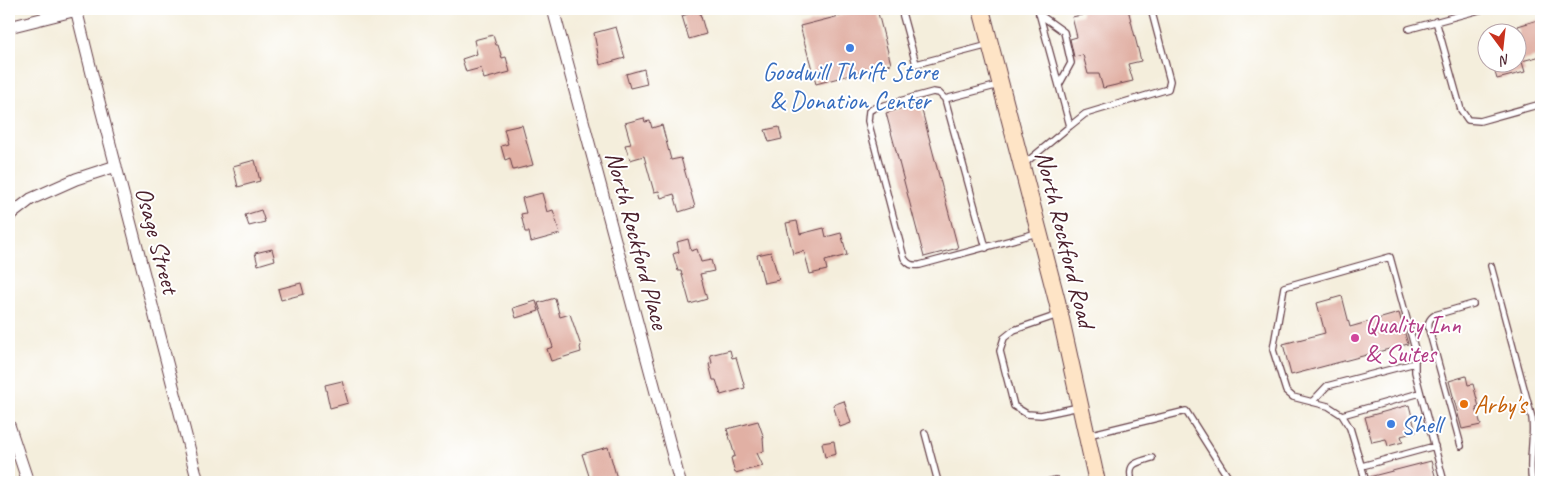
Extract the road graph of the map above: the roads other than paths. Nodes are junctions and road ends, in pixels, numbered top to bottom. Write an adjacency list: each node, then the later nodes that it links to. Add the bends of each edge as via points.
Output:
1 (77, 9): 9 (street); 18 (street, Osage Street)
2 (553, 9): 39 (street, North Rockford Place)
3 (901, 9): 11 (lane, via 916,64)
4 (981, 9): 11 (street, North Rockford Road)
5 (1151, 9): 16 (lane, via 1170,81 1168,90 1085,114)
6 (1483, 9): 8 (lane)
7 (1039, 11): 13 (lane); 13 (lane, via 1064,32 1071,63)
8 (1436, 21): 10 (lane); 15 (lane, via 1461,110 1468,120 1480,121)
9 (9, 27)
10 (1410, 29)
11 (991, 44): 12 (street, North Rockford Road)
12 (1001, 85): 14 (lane); 17 (street, North Rockford Road)
13 (1059, 85): 16 (lane)
14 (945, 99): 21 (lane); 21 (lane, via 933,92 869,111 904,258 913,266)
15 (1541, 104)
16 (1070, 126): 17 (lane)
17 (1022, 165): 20 (street, North Rockford Road)
18 (116, 166): 19 (street, via 76,179 32,199); 38 (street, Osage Street)
19 (9, 216)
20 (1039, 232): 21 (lane); 24 (street, North Rockford Road)
21 (986, 248)
22 (1491, 266): 48 (lane, via 1532,418)
23 (1472, 304): 34 (lane, via 1435,315 1428,322)
24 (1060, 315): 28 (street, North Rockford Road); 28 (lane, via 1014,330 1004,338 1000,351 1014,406 1027,414 1040,415)
25 (1415, 363): 26 (lane); 27 (lane, via 1327,386); 27 (lane, via 1415,349 1390,257 1284,287 1274,350 1286,390 1293,397)
26 (1420, 393): 29 (lane); 33 (lane)
27 (1312, 402): 29 (lane, via 1328,406)
28 (1081, 407): 32 (street, North Rockford Road)
29 (1342, 416): 36 (lane, via 1350,428)
30 (9, 425): 37 (street)
31 (925, 433): 40 (lane)
32 (1087, 435): 43 (street, North Rockford Road); 45 (lane, via 1186,411)
33 (1434, 446): 36 (lane); 47 (lane)
34 (1461, 446)
35 (1152, 458): 44 (lane, via 1134,463 1130,473)
36 (1362, 466): 46 (lane)
37 (28, 482)
38 (198, 482)
39 (680, 482)
40 (938, 482)
41 (1048, 482): 42 (lane)
42 (1057, 482)
43 (1097, 482)
44 (1132, 482)
45 (1231, 482)
46 (1366, 482)
47 (1444, 482)
48 (1532, 482)

